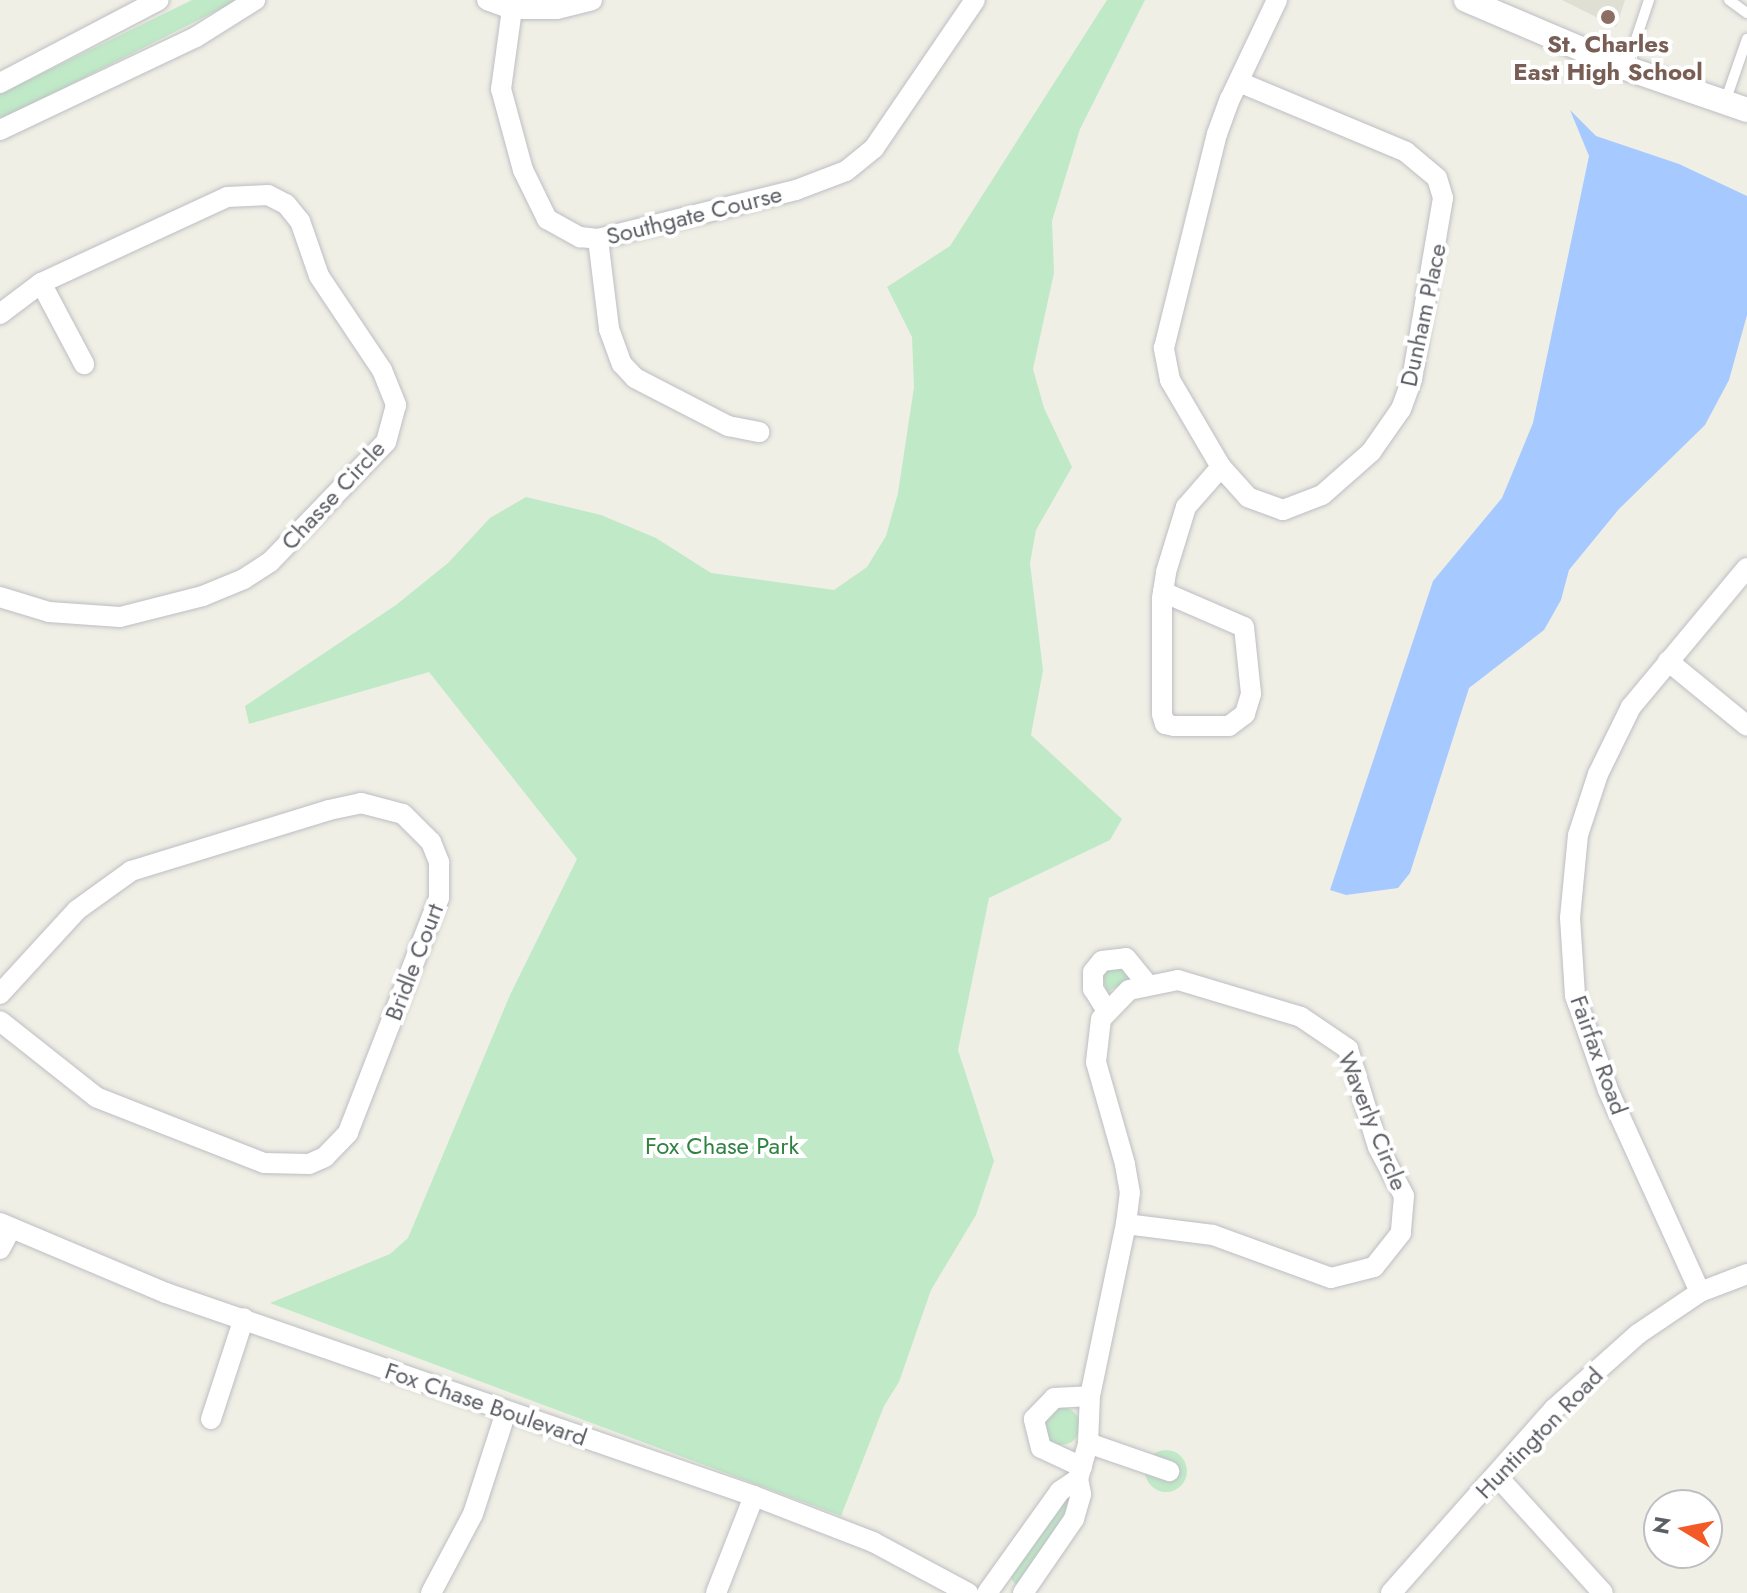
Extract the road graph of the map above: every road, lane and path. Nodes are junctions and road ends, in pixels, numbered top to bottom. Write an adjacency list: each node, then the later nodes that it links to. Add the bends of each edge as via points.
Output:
1 (159, 0): 15 (street)
2 (255, 0): 17 (street, via 196,37)
3 (592, 0): 10 (street, via 557,9)
4 (975, 0): 18 (street, Southgate Course, via 874,148 846,171 796,190)
5 (1277, 0): 14 (street, Dunham Place)
6 (1466, 0): 13 (street)
7 (1649, 0): 13 (lane)
8 (1729, 0): 11 (lane)
9 (490, 1): 10 (street)
10 (512, 9): 18 (street, Southgate Course, via 501,89 523,170 547,219 569,233)
11 (1747, 13)
12 (1747, 39): 16 (lane)
13 (1626, 68): 16 (street)
14 (1239, 82): 23 (street, Dunham Place, via 1217,134 1164,333 1170,380); 23 (street, Dunham Place, via 1420,160 1437,178 1443,221 1412,379 1401,409 1371,452 1322,495 1283,510 1248,497)
15 (0, 83)
16 (1736, 106)
17 (0, 130)
18 (598, 239): 22 (street, via 609,329 622,364 635,378 728,426)
19 (41, 283): 20 (street, Chasse Circle); 21 (street); 26 (street, Chasse Circle, via 227,197 268,195 286,204 300,221 319,276 382,370 396,405 392,427 378,451 270,562 244,579 203,596 120,617 49,612)
20 (0, 314)
21 (84, 364)
22 (759, 432)
23 (1221, 467): 25 (street, via 1186,507)
24 (1747, 568): 27 (street, Fairfax Road)
25 (1163, 592): 25 (street, via 1165,724 1229,726 1245,714 1251,694 1244,627)
26 (0, 597)
27 (1668, 661): 28 (street); 37 (street, Fairfax Road, via 1631,707 1598,774 1578,835 1570,918 1580,1009 1608,1090)
28 (1747, 726)
29 (1146, 983): 31 (street, via 1129,990); 31 (street, via 1126,958 1102,961 1093,972 1093,989); 33 (street, Waverly Circle, via 1178,980 1211,988 1301,1017 1337,1037 1359,1072 1370,1125 1404,1196 1405,1217 1389,1254 1374,1267 1331,1278 1213,1235)
30 (0, 994): 32 (street, Bridle Court, via 77,910 131,871 329,810 361,803 403,814 431,842 439,862 439,898 348,1133 325,1157 309,1164 264,1163 96,1097)
31 (1107, 1011): 33 (street, via 1096,1039 1096,1062 1125,1164 1130,1193)
32 (0, 1021)
33 (1126, 1224): 39 (street)
34 (5, 1226): 35 (street); 38 (street, Fox Chase Boulevard, via 166,1293)
35 (0, 1249)
36 (1747, 1274): 37 (street, Huntington Road)
37 (1700, 1292): 45 (street, Huntington Road, via 1627,1343 1554,1409)
38 (244, 1318): 40 (street, Fox Chase Boulevard); 41 (street)
39 (1090, 1396): 42 (street); 44 (street, via 1054,1398 1034,1419 1041,1448)
40 (506, 1412): 46 (street, Fox Chase Boulevard); 47 (street, via 473,1514)
41 (211, 1419)
42 (1088, 1443): 43 (street); 44 (street)
43 (1169, 1471)
44 (1080, 1473): 50 (street, via 1060,1491); 51 (street, via 1074,1519)
45 (1496, 1475): 52 (street, Huntington Road); 53 (street)
46 (754, 1496): 48 (street); 49 (street, Fox Chase Boulevard, via 873,1542)
47 (431, 1593)
48 (716, 1593)
49 (968, 1593)
50 (987, 1593)
51 (1023, 1593)
52 (1391, 1593)
53 (1603, 1593)

